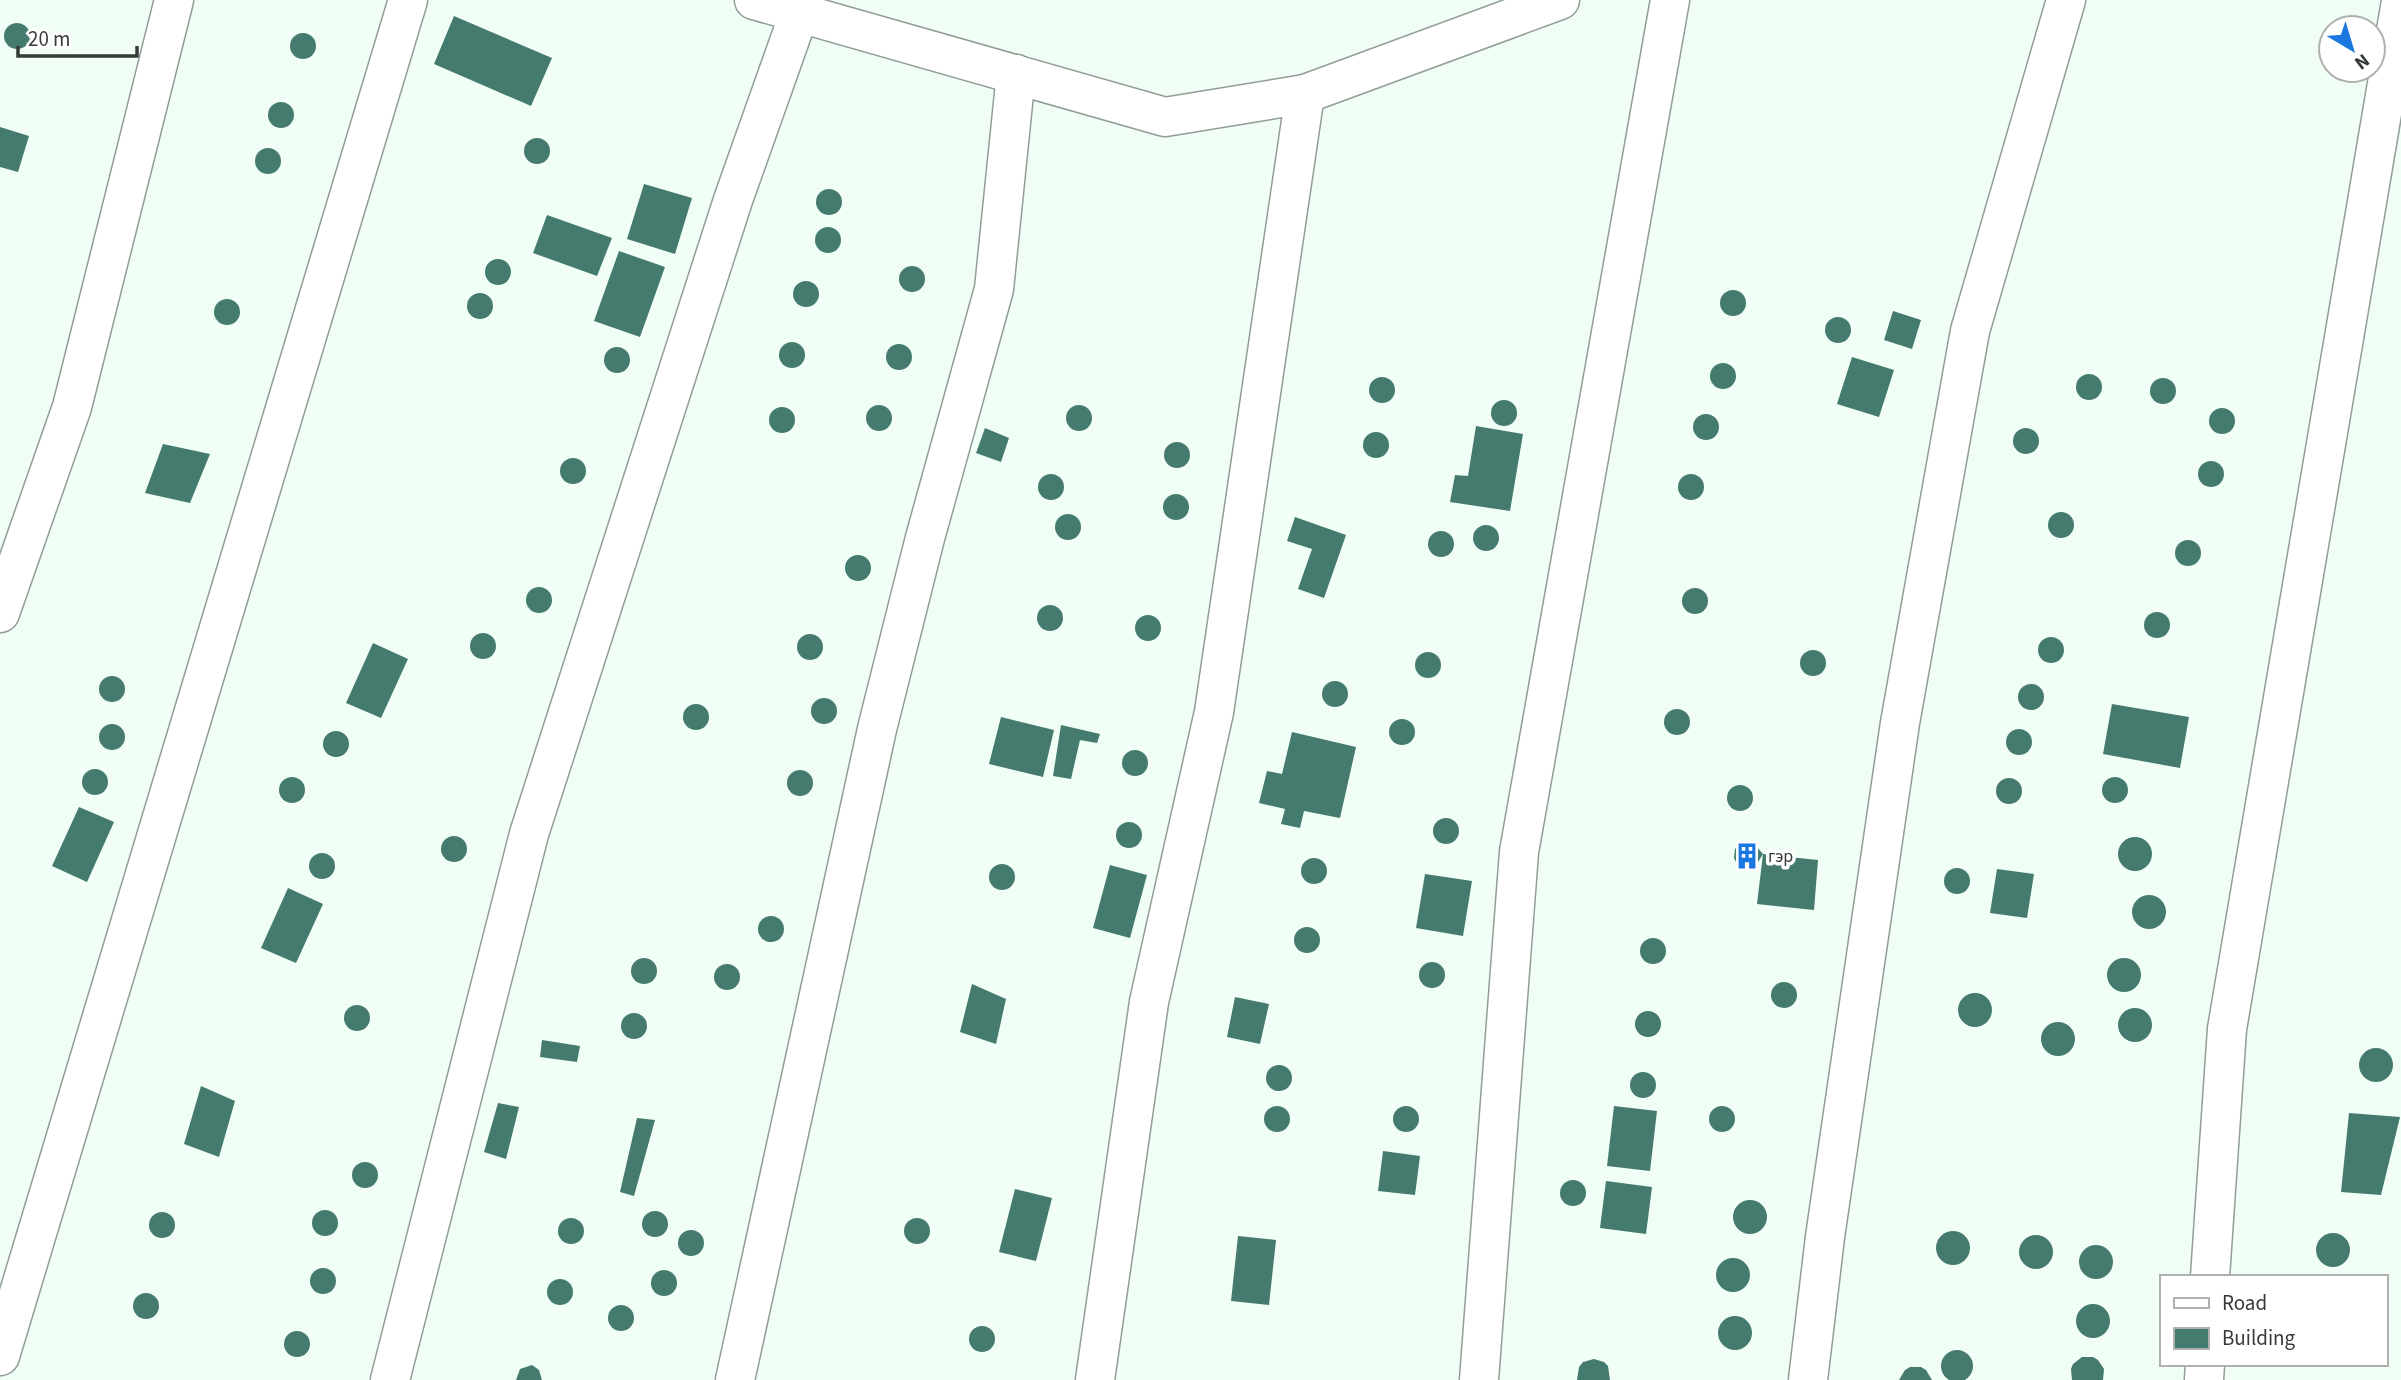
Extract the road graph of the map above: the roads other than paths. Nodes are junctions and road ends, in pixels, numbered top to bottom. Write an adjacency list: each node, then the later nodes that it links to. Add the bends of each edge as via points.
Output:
1 (174, 0): 11 (street, via 72,407)
2 (408, 0): 13 (street)
3 (754, 0): 8 (street)
4 (1560, 0): 10 (street)
5 (1670, 0): 17 (street, via 1519,852)
6 (2066, 0): 18 (street, via 1970,331 1900,723)
7 (2401, 1): 12 (street, via 2227,1029)
8 (799, 14): 9 (street); 14 (street, via 733,200 529,834)
9 (1016, 74): 10 (street, via 1165,117); 15 (street, via 994,289 877,729)
10 (1305, 94): 16 (street, via 1214,712 1149,1002)
11 (0, 612)
12 (2210, 1275)
13 (0, 1356)
14 (390, 1380)
15 (735, 1380)
16 (1095, 1380)
17 (1479, 1380)
18 (1808, 1380)

